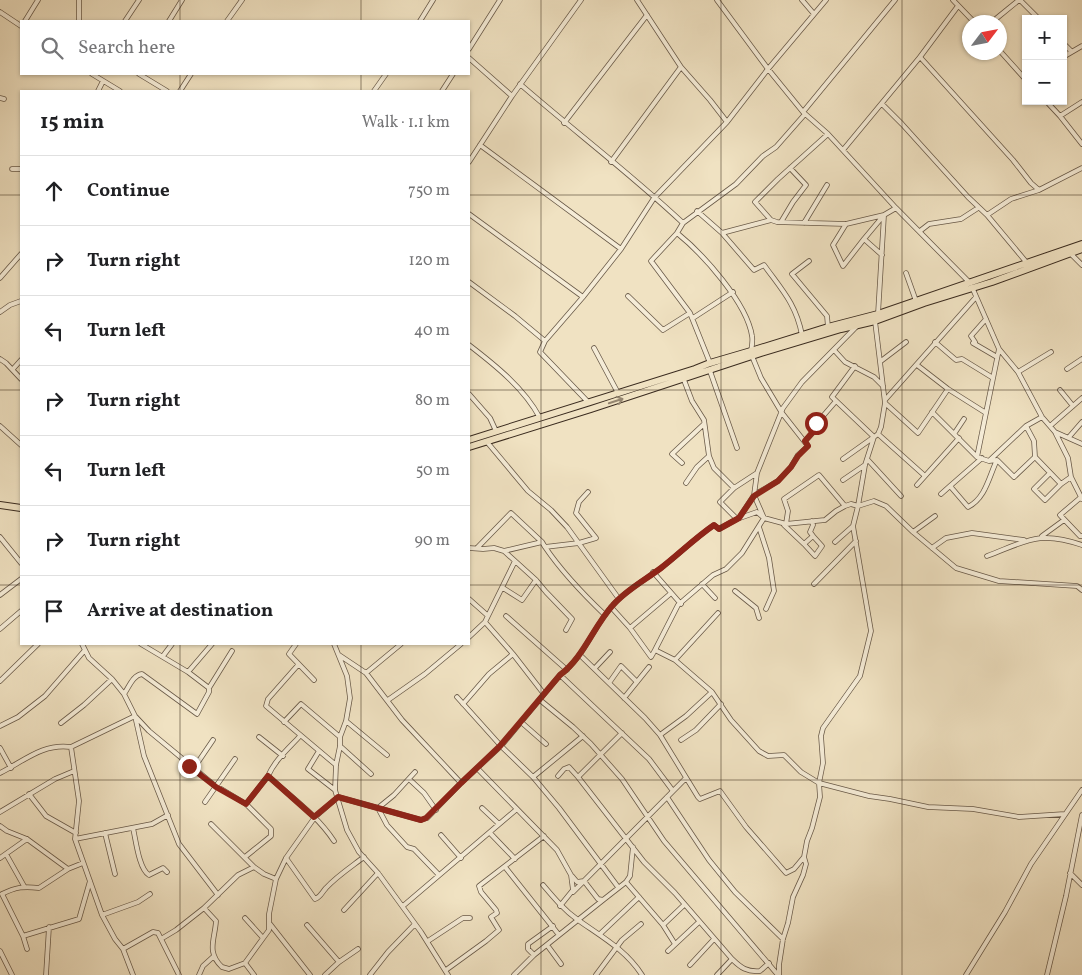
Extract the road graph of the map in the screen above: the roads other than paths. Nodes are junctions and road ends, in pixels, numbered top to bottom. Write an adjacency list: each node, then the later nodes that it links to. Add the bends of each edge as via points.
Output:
1 (38, 0): 23 (street)
2 (79, 0): 24 (street)
3 (139, 0): 25 (street)
4 (182, 0): 26 (street)
5 (242, 0): 27 (street)
6 (433, 0): 28 (street)
7 (500, 0): 31 (street)
8 (581, 0): 47 (street)
9 (637, 0): 19 (street)
10 (717, 0): 39 (street)
11 (802, 0): 18 (street)
12 (826, 0): 18 (street)
13 (895, 0): 58 (street)
14 (953, 0): 16 (street)
15 (1020, 0): 21 (street); 22 (street)
16 (958, 6): 20 (street); 35 (street)
17 (0, 12): 29 (street)
18 (814, 14): 39 (street)
19 (647, 15): 38 (street); 61 (street)
20 (967, 15)
21 (1001, 15)
22 (1035, 15)
23 (26, 20)
24 (79, 20)
25 (126, 20)
26 (170, 20)
27 (228, 20)
28 (421, 20)
29 (20, 25)
30 (1082, 46): 33 (street)
31 (470, 47)
32 (1067, 47): 33 (street)
33 (1071, 51): 34 (street)
34 (1067, 54)
35 (920, 57): 56 (street); 73 (street)
36 (470, 59): 54 (street)
37 (1007, 59): 45 (street)
38 (681, 67): 60 (street); 67 (street)
39 (768, 69): 58 (street); 60 (street)
40 (94, 75): 46 (street)
41 (141, 75): 50 (street)
42 (191, 75): 51 (street)
43 (385, 75): 52 (street)
44 (451, 75): 53 (street)
45 (1022, 76)
46 (103, 81): 48 (street); 49 (street)
47 (520, 84): 54 (street); 61 (street)
48 (98, 90)
49 (118, 90)
50 (165, 90)
51 (181, 90)
52 (375, 90)
53 (443, 90)
54 (512, 96): 64 (street)
55 (1082, 102): 59 (street)
56 (882, 104): 65 (street); 76 (street)
57 (1050, 105): 59 (street)
58 (804, 113): 62 (street); 77 (street, via 776,147 762,156 736,184)
59 (1060, 116): 63 (street)
60 (727, 122): 74 (street)
61 (564, 123): 67 (street)
62 (828, 134): 65 (street); 68 (street)
63 (1082, 144)
64 (480, 146): 66 (street); 91 (street)
65 (843, 150): 75 (street)
66 (470, 161)
67 (611, 162): 74 (street)
68 (790, 168): 81 (street, via 755,202); 82 (street, via 806,185)
69 (1082, 168): 73 (street)
70 (12, 169): 71 (street)
71 (20, 170)
72 (827, 185): 84 (street)
73 (1039, 190): 80 (street, via 1011,199)
74 (654, 198): 83 (street); 91 (street)
75 (896, 208): 79 (street); 86 (street)
76 (978, 208): 80 (street); 86 (street, via 961,219 929,224)
77 (697, 211): 83 (street); 88 (street)
78 (470, 215): 106 (street)
79 (884, 215): 85 (street); 89 (street); 95 (street)
80 (987, 215): 97 (street)
81 (771, 220): 82 (street); 88 (street)
82 (781, 222): 84 (street)
83 (683, 223): 87 (street)
84 (804, 223): 85 (street)
85 (846, 224): 89 (street, via 833,245 842,266)
86 (920, 232): 102 (street)
87 (677, 233): 103 (street); 110 (street, via 651,261)
88 (722, 233): 117 (street, via 754,270 764,265 794,306)
89 (864, 239): 95 (street)
90 (1082, 244): 97 (main road)
91 (621, 249): 106 (street)
92 (1082, 249): 93 (main road)
93 (1071, 254): 98 (street); 102 (main road)
94 (20, 255): 100 (street)
95 (882, 255): 111 (street)
96 (809, 260): 115 (street, via 792,274 827,316)
97 (1027, 263): 102 (main road)
98 (1082, 265)
99 (906, 273): 108 (street)
100 (0, 278)
101 (470, 283): 118 (street)
102 (971, 285): 105 (street); 108 (main road); 114 (main road)
103 (733, 292): 112 (street); 126 (street, via 752,336)
104 (628, 296): 110 (street, via 663,330)
105 (976, 296): 113 (street); 120 (street)
106 (583, 297): 118 (street)
107 (20, 301): 109 (street)
108 (916, 301): 111 (main road)
109 (0, 312)
110 (690, 313): 112 (street)
111 (878, 314): 115 (main road)
112 (693, 318): 132 (street)
113 (986, 318): 123 (street); 127 (street, via 971,336 973,343)
114 (875, 321): 116 (main road); 130 (street)
115 (828, 326): 117 (main road)
116 (856, 326): 124 (street); 126 (main road)
117 (802, 335): 126 (main road)
118 (545, 341): 151 (street, via 540,352)
119 (906, 342): 130 (street)
120 (935, 342): 133 (street); 140 (street, via 956,360 962,359)
121 (470, 346): 157 (street, via 504,374 533,404)
122 (594, 348): 146 (street)
123 (999, 349): 127 (street); 138 (street)
124 (834, 350): 134 (street, via 845,362); 154 (street, via 802,382)
125 (1051, 352): 138 (street)
126 (752, 354): 132 (main road); 137 (main road); 154 (street, via 761,378)
127 (997, 357): 140 (street)
128 (0, 359): 136 (street)
129 (1082, 359): 135 (street)
130 (880, 360): 143 (street)
131 (20, 361): 136 (street)
132 (710, 363): 142 (main road)
133 (917, 365): 144 (street); 150 (street)
134 (855, 366): 143 (street); 149 (street, via 832,397)
135 (1067, 369)
136 (13, 370): 139 (street)
137 (710, 371): 141 (main road); 176 (street)
138 (1018, 372): 156 (street)
139 (20, 378)
140 (994, 378): 155 (street)
141 (684, 380): 142 (main road); 160 (street)
142 (661, 383): 146 (main road); 171 (main road, one-way to 142)
143 (883, 386): 150 (street)
144 (948, 389): 153 (street); 155 (street)
145 (1060, 390): 152 (street)
146 (618, 393): 151 (main road)
147 (470, 395): 164 (street, via 490,418)
148 (1082, 398): 152 (street)
149 (836, 401): 167 (street); 172 (street)
150 (885, 401): 153 (street, via 918,433); 167 (street, via 881,427)
151 (589, 403): 157 (main road)
152 (1073, 406): 163 (street)
153 (932, 412): 166 (street)
154 (782, 413): 172 (street); 185 (street)
155 (986, 413): 178 (street)
156 (1042, 417): 162 (street); 163 (street)
157 (540, 418): 164 (main road)
158 (964, 419): 166 (street)
159 (1082, 422): 168 (street)
160 (704, 424): 177 (street); 184 (street, via 672,454)
161 (0, 426): 173 (street)
162 (1026, 426): 179 (street, via 1034,441); 182 (street)
163 (1050, 426): 165 (street)
164 (496, 431): 170 (main road)
165 (1054, 432): 168 (street); 188 (street, via 1068,458)
166 (954, 434): 169 (street)
167 (876, 436): 180 (street); 183 (street); 187 (street)
168 (1068, 437): 174 (street)
169 (959, 438): 178 (street); 187 (street)
170 (470, 440)
171 (487, 441): 175 (main road); 222 (street, via 528,491 551,510)
172 (805, 441): 197 (street, via 808,446 778,481)
173 (20, 444)
174 (1082, 444)
175 (470, 447)
176 (737, 448)
177 (709, 456): 190 (street); 194 (street, via 714,468)
178 (979, 457): 182 (street); 193 (street)
179 (1035, 457): 181 (street, via 1014,477); 186 (street)
180 (844, 459)
181 (997, 460): 182 (street); 193 (street, via 984,492 968,507)
182 (989, 461)
183 (866, 462): 189 (street); 198 (street); 203 (street)
184 (682, 463)
185 (757, 473): 194 (street); 197 (street)
186 (1050, 473): 191 (street); 191 (street, via 1034,489 1045,500)
187 (925, 476): 192 (street)
188 (1071, 477): 191 (street); 199 (street)
189 (843, 480)
190 (686, 483)
191 (1061, 484)
192 (917, 485)
193 (950, 486): 196 (street)
194 (734, 488): 205 (street, via 720,502)
195 (588, 492): 222 (street, via 579,502 576,513 596,538)
196 (941, 494)
197 (754, 496): 205 (street); 206 (street)
198 (901, 496)
199 (1081, 498): 207 (street, via 1060,514)
200 (0, 504): 201 (main road)
201 (20, 506)
202 (845, 506): 203 (street); 208 (street, via 825,520); 209 (street, via 819,475 784,499 788,510)
203 (858, 506): 210 (street); 212 (street, via 874,501 886,506)
204 (935, 516): 212 (street)
205 (738, 518): 206 (street, via 757,512); 234 (street, via 719,529 714,525)
206 (764, 518): 209 (street); 211 (street)
207 (1064, 520): 214 (street); 216 (street)
208 (812, 521): 209 (street); 213 (street, via 810,532)
209 (785, 524): 223 (street)
210 (853, 526): 218 (street); 221 (street)
211 (759, 527): 237 (street, via 742,553); 249 (street, via 769,558 774,591)
212 (913, 532): 229 (street)
213 (813, 536): 223 (street); 223 (street, via 822,546 815,556)
214 (1082, 536)
215 (0, 537): 219 (street)
216 (1041, 537): 217 (street); 225 (street)
217 (1025, 540): 229 (street, via 972,533 946,538); 231 (street)
218 (856, 541): 238 (street); 340 (street, via 870,639 860,676 821,736 823,763)
219 (5, 542): 224 (street); 233 (street)
220 (542, 542): 226 (street); 228 (street, via 511,513); 230 (street)
221 (835, 542)
222 (579, 543): 226 (street); 245 (street)
223 (804, 544)
224 (0, 545)
225 (1082, 545)
226 (545, 547): 253 (street)
227 (470, 548): 228 (street)
228 (477, 548): 230 (street)
229 (932, 548): 240 (street, via 956,568 999,581 1077,586)
230 (504, 551): 232 (street)
231 (987, 556)
232 (515, 561): 236 (street); 239 (street)
233 (20, 563)
234 (653, 572): 242 (street); 245 (street)
235 (20, 580): 243 (street)
236 (536, 580): 239 (street, via 522,600); 259 (street, via 572,619)
237 (702, 584): 244 (street); 247 (street)
238 (814, 584)
239 (503, 588): 252 (street)
240 (1082, 590)
241 (735, 591): 255 (street, via 756,608)
242 (670, 594): 247 (street); 257 (street)
243 (0, 595)
244 (714, 598)
245 (618, 599): 248 (street)
246 (470, 600): 252 (street)
247 (681, 604): 271 (street)
248 (611, 607): 253 (street); 257 (street)
249 (766, 609)
250 (20, 612): 258 (street)
251 (718, 613): 278 (street)
252 (488, 615): 256 (street)
253 (605, 615): 276 (street)
254 (506, 616): 282 (street)
255 (759, 618)
256 (485, 622): 260 (street); 274 (street)
257 (630, 628): 271 (street, via 652,657)
258 (0, 629)
259 (566, 630)
260 (470, 635)
261 (37, 645): 288 (street)
262 (82, 645): 270 (street)
263 (143, 645): 277 (street)
264 (171, 645): 277 (street)
265 (211, 645): 283 (street)
266 (295, 645): 279 (street, via 289,654)
267 (334, 645): 275 (street)
268 (400, 645): 284 (street)
269 (460, 645): 297 (street)
270 (85, 650): 286 (street, via 89,658); 306 (street, via 45,696)
271 (655, 650): 278 (street)
272 (232, 651): 291 (street)
273 (610, 652): 281 (street)
274 (513, 654): 294 (street); 299 (street, via 489,674)
275 (339, 655): 284 (street); 302 (street, via 347,676 350,698)
276 (580, 655): 281 (street); 282 (street)
277 (164, 656): 283 (street)
278 (675, 660): 292 (street)
279 (298, 665): 287 (street); 303 (street, via 266,703)
280 (650, 667): 289 (street)
281 (595, 668): 290 (street)
282 (566, 670): 285 (street)
283 (188, 672): 291 (street)
284 (366, 673): 297 (street)
285 (560, 675): 294 (street); 307 (street)
286 (112, 679): 293 (street); 305 (street)
287 (314, 680)
288 (0, 681)
289 (637, 682): 290 (street, via 621,666); 296 (street)
290 (609, 683): 296 (street)
291 (209, 688): 293 (street, via 197,714 142,674 133,679)
292 (712, 692): 300 (street); 308 (street)
293 (124, 694): 301 (street)
294 (544, 694): 298 (street)
295 (456, 697): 299 (street)
296 (624, 698): 308 (street)
297 (388, 700): 339 (street, via 402,720)
298 (540, 700): 304 (street); 310 (street)
299 (462, 704): 318 (street)
300 (721, 704): 314 (street, via 696,730); 340 (street, via 758,751 768,756 784,755 801,772)
301 (135, 716): 316 (street); 327 (street); 356 (street, via 144,756)
302 (346, 721): 312 (street); 321 (street)
303 (284, 722): 309 (street); 312 (street, via 301,704)
304 (521, 722): 315 (street); 318 (street)
305 (61, 723)
306 (0, 726)
307 (622, 733): 322 (street); 344 (street, via 649,759)
308 (660, 735): 337 (street)
309 (300, 736): 320 (street); 323 (street)
310 (582, 736): 322 (street); 335 (street)
311 (258, 737): 323 (street)
312 (340, 737): 317 (street)
313 (213, 740): 327 (street)
314 (681, 740)
315 (546, 744)
316 (71, 746): 326 (street, via 43,749); 329 (street)
317 (340, 746): 325 (street); 332 (street)
318 (500, 746): 328 (street); 335 (street)
319 (0, 748): 326 (street)
320 (319, 751): 325 (street); 342 (street, via 308,769)
321 (387, 755)
322 (600, 755): 336 (street); 359 (street, via 630,790)
323 (283, 756): 333 (street, via 278,758)
324 (236, 758): 341 (street)
325 (336, 765): 342 (street)
326 (11, 768): 331 (street)
327 (194, 768): 341 (street)
328 (476, 768): 339 (street); 352 (street)
329 (74, 771): 345 (street); 364 (street, via 79,801)
330 (415, 772): 338 (street)
331 (0, 773)
332 (371, 774)
333 (268, 776): 349 (street); 358 (street)
334 (558, 776): 336 (street, via 569,767)
335 (533, 777): 383 (street)
336 (578, 778): 371 (street)
337 (686, 778): 344 (street); 377 (street, via 699,798 720,791 786,873 794,870)
338 (409, 779): 350 (street); 353 (street)
339 (461, 783): 353 (street)
340 (819, 783): 355 (street, via 928,807 973,809 1019,817); 377 (street, via 820,797)
341 (216, 787): 348 (street); 349 (street)
342 (336, 790): 346 (street)
343 (1082, 790): 355 (street)
344 (673, 791): 347 (street)
345 (29, 794): 354 (street); 364 (street, via 46,816)
346 (338, 797): 350 (street); 358 (street); 376 (street, via 347,830)
347 (667, 797): 359 (street); 431 (street, via 709,860 747,905)
348 (205, 802)
349 (246, 804): 375 (street, via 272,832)
350 (378, 808): 353 (street, via 421,820); 391 (street, via 400,840 414,849)
351 (482, 808): 361 (street)
352 (517, 809): 361 (street); 368 (street)
353 (436, 810)
354 (0, 812)
355 (1065, 814): 466 (street, via 1030,864)
356 (168, 815): 363 (street, via 152,824); 405 (street, via 179,844)
357 (1082, 815): 389 (street)
358 (314, 817): 372 (street); 379 (street)
359 (647, 817): 371 (street); 447 (street)
360 (211, 824): 375 (street)
361 (499, 824): 366 (street)
362 (0, 826): 369 (street)
363 (132, 828): 365 (street); 387 (street, via 146,873 149,875 163,868)
364 (76, 833): 370 (street)
365 (105, 833): 370 (street); 390 (street)
366 (490, 833): 380 (street); 381 (street)
367 (441, 835): 380 (street)
368 (544, 836): 381 (street); 392 (street, via 557,850)
369 (27, 839): 374 (street); 386 (street)
370 (75, 839): 382 (street)
371 (626, 839): 373 (street); 383 (street)
372 (334, 841)
373 (633, 848): 396 (street); 408 (street)
374 (6, 854): 378 (street); 399 (street)
375 (245, 857): 385 (street)
376 (364, 857): 379 (street, via 326,888 318,899); 388 (street)
377 (804, 857): 431 (street, via 806,864 793,897)
378 (0, 858)
379 (286, 858): 393 (street)
380 (460, 858): 391 (street)
381 (515, 859): 384 (street)
382 (83, 864): 386 (street); 395 (street)
383 (602, 864): 394 (street); 400 (street)
384 (505, 867): 423 (street); 450 (street, via 479,886 496,910 497,913 491,917 499,930)
385 (254, 868): 393 (street); 405 (street, via 238,875)
386 (68, 869): 399 (street, via 39,888)
387 (167, 872)
388 (378, 873): 409 (street); 412 (street)
389 (1070, 873): 398 (street); 467 (street)
390 (115, 874)
391 (439, 875): 409 (street)
392 (571, 875): 394 (street, via 577,882); 402 (street)
393 (276, 879): 418 (street)
394 (584, 881): 402 (street); 407 (street)
395 (90, 882): 413 (street); 424 (street, via 80,919)
396 (626, 882): 400 (street); 406 (street)
397 (543, 885): 410 (street)
398 (1082, 885)
399 (24, 886): 403 (street)
400 (618, 887): 407 (street)
401 (0, 889): 403 (street)
402 (571, 893): 410 (street)
403 (2, 894): 427 (street)
404 (150, 894): 413 (street, via 138,902)
405 (218, 894): 411 (street)
406 (639, 897): 422 (street); 425 (street)
407 (602, 900): 416 (street)
408 (684, 905): 417 (street); 422 (street)
409 (402, 906): 419 (street)
410 (560, 906): 416 (street)
411 (204, 908): 429 (street); 442 (street, via 216,921 212,938)
412 (344, 910)
413 (102, 915): 437 (street)
414 (245, 918): 428 (street)
415 (470, 918): 432 (street, via 463,918)
416 (578, 920): 425 (street); 426 (street)
417 (699, 922): 430 (street); 433 (street)
418 (269, 924): 428 (street); 457 (street)
419 (416, 924): 432 (street); 459 (street)
420 (641, 924): 435 (street)
421 (306, 925): 445 (street)
422 (663, 925): 433 (street)
423 (553, 926): 426 (street); 441 (street, via 528,944)
424 (49, 927): 427 (street); 453 (street)
425 (600, 934): 435 (street)
426 (559, 935): 434 (street)
427 (23, 936): 436 (street)
428 (264, 938): 446 (street)
429 (161, 939): 437 (street, via 158,933 153,932); 455 (street)
430 (714, 939): 443 (street); 449 (street)
431 (783, 939): 465 (street)
432 (428, 941): 450 (street)
433 (675, 944): 440 (street)
434 (547, 945): 441 (street); 448 (street)
435 (616, 948): 462 (street); 463 (street, via 626,954)
436 (27, 949)
437 (123, 949): 454 (street)
438 (358, 949): 445 (street)
439 (0, 951): 444 (street)
440 (668, 951)
441 (534, 955): 461 (street)
442 (214, 956): 446 (street, via 219,965 229,969); 456 (street)
443 (732, 959): 447 (street, via 749,972 760,971); 464 (street)
444 (2, 960): 452 (street)
445 (339, 962): 458 (street)
446 (245, 963): 451 (street)
447 (769, 963): 465 (street)
448 (561, 964)
449 (690, 965)
450 (446, 970): 460 (street)
451 (252, 974)
452 (12, 975)
453 (46, 975)
454 (133, 975)
455 (179, 975)
456 (199, 975)
457 (310, 975)
458 (325, 975)
459 (370, 975)
460 (448, 975)
461 (514, 975)
462 (596, 975)
463 (642, 975)
464 (717, 975)
465 (779, 975)
466 (966, 975)
467 (1047, 975)

